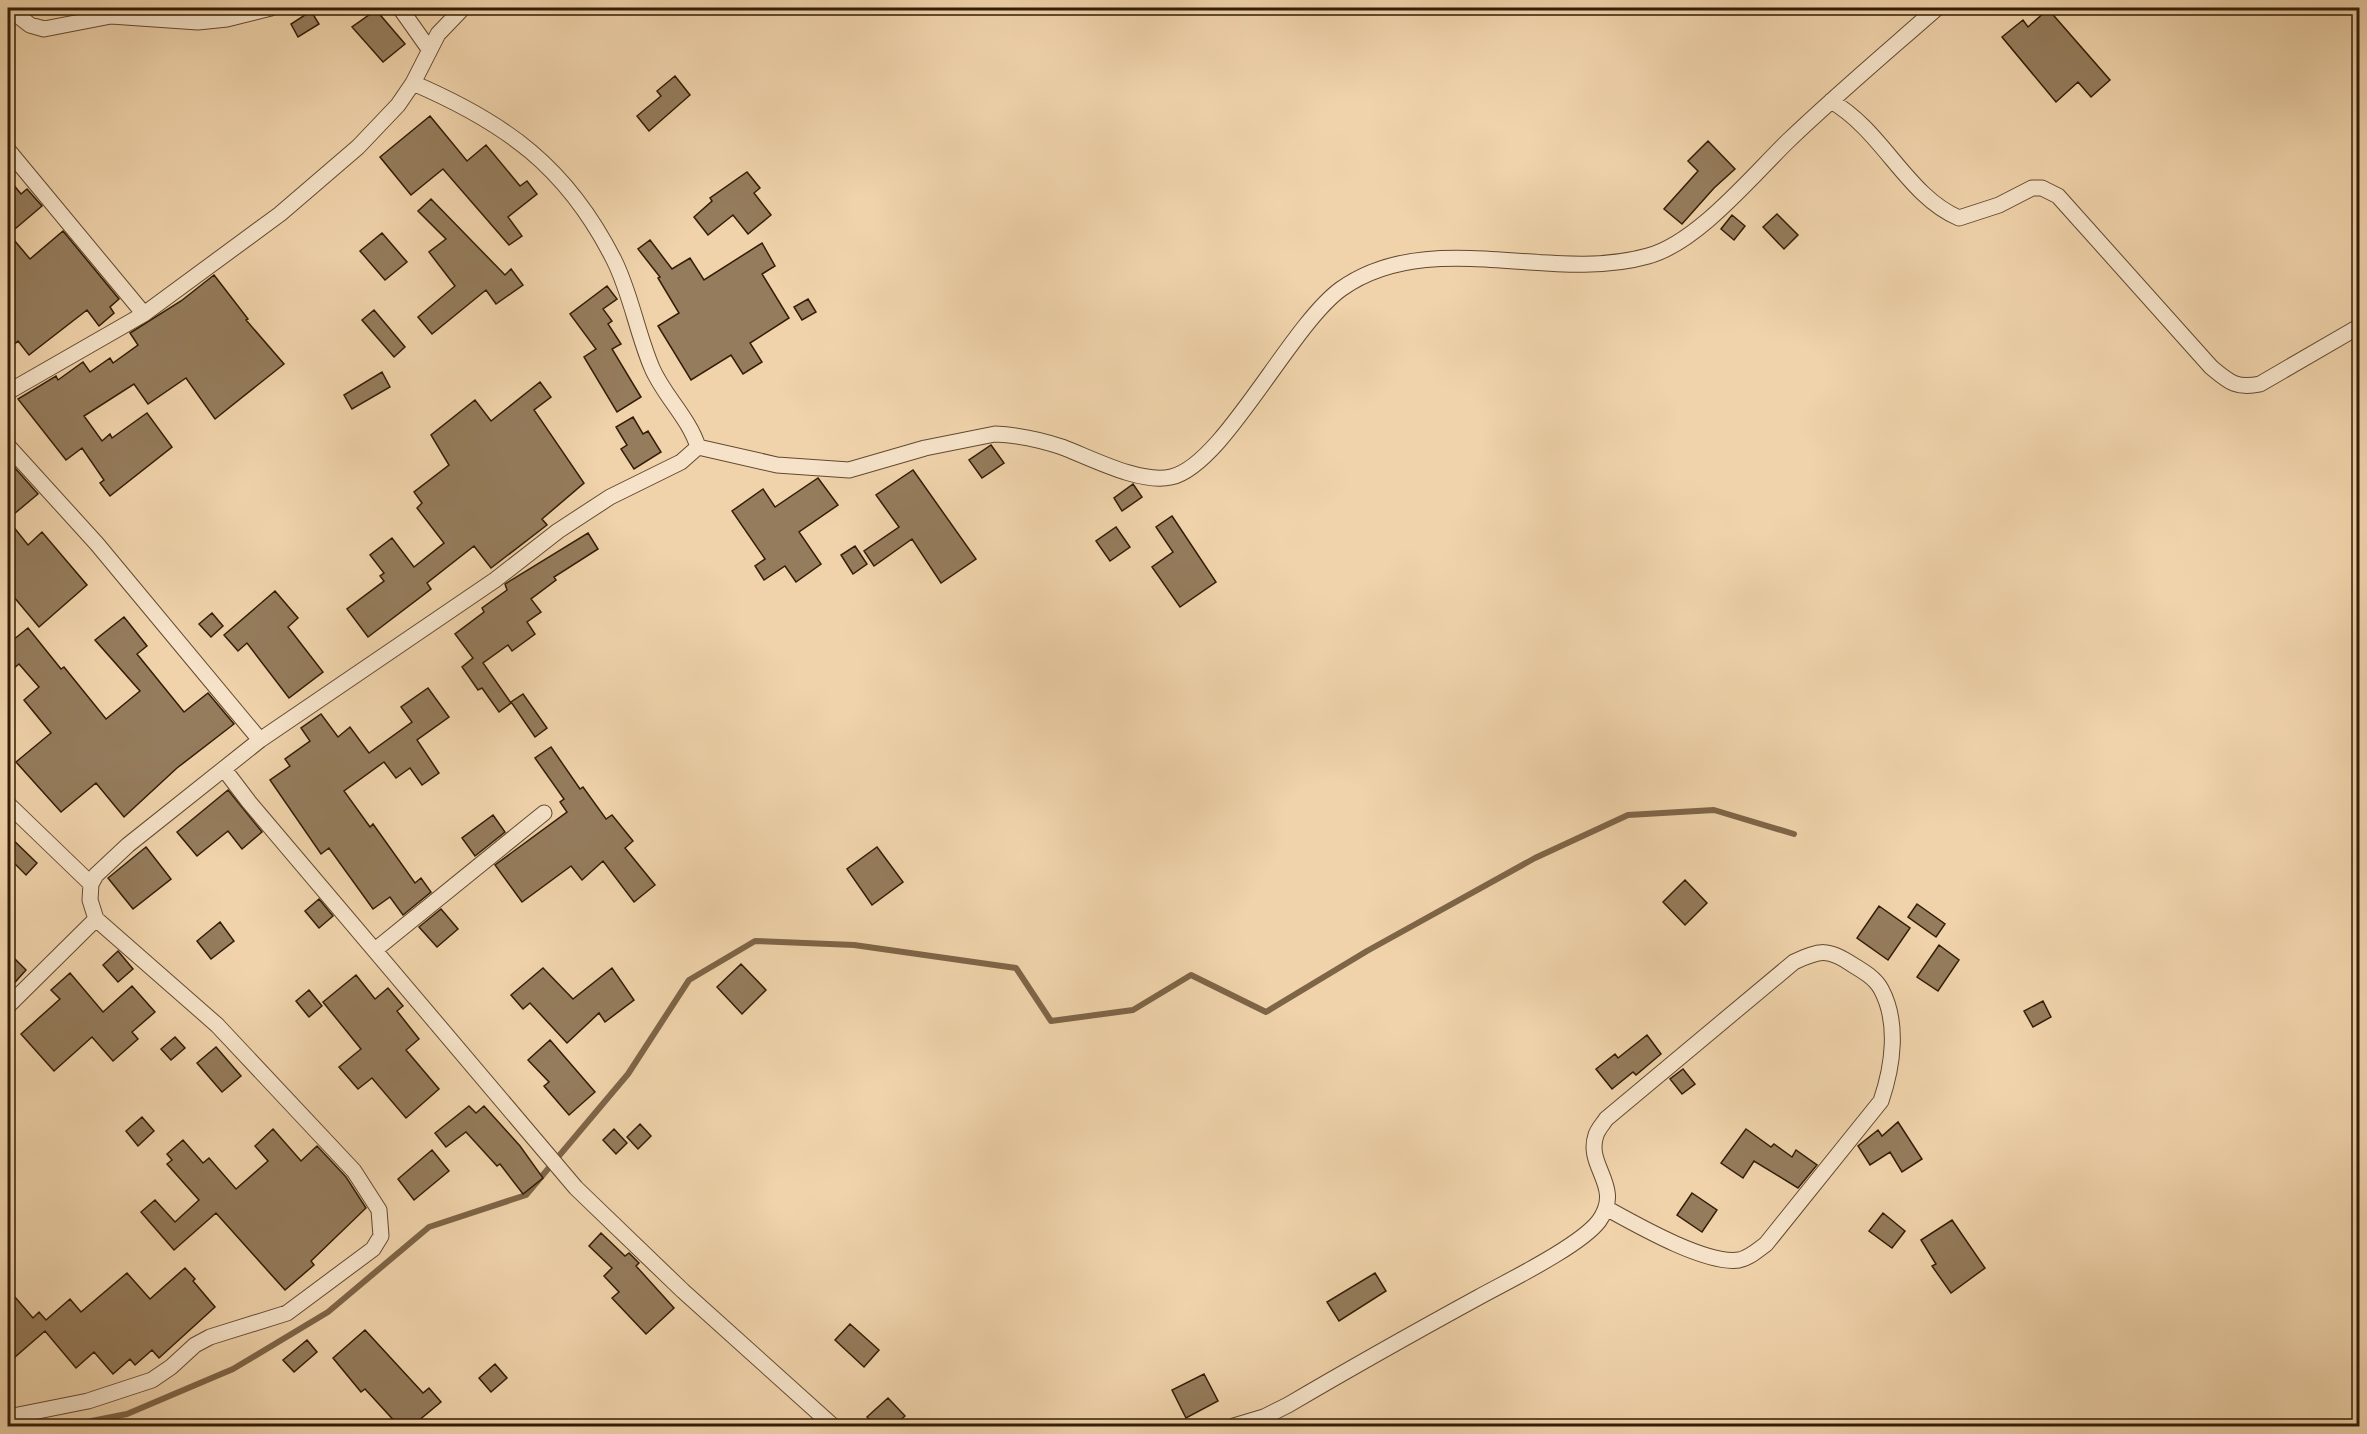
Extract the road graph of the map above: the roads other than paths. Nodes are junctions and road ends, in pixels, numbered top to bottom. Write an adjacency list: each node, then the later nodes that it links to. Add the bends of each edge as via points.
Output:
1 (12, 8): 2 (street, via 30,25 44,29 111,16 198,22)
2 (271, 8)
3 (400, 8): 6 (street)
4 (463, 8): 6 (street)
5 (1936, 8): 8 (street)
6 (429, 49): 7 (street)
7 (413, 83): 10 (street, via 384,120 304,195); 14 (street, via 504,129 528,147 566,187 614,260 654,373 691,429)
8 (1831, 101): 11 (street, via 1867,128 1924,195 1952,216 1973,215 2032,188 2058,196 2211,368 2230,382 2244,387 2260,384); 14 (street, via 1719,209 1661,252 1599,262 1426,259 1364,275 1314,314 1210,450 1189,471 1170,477 1155,478 1126,471 1059,446 995,434 925,448 849,470 777,465)
9 (8, 150): 10 (street)
10 (144, 314): 12 (street)
11 (2360, 326)
12 (8, 392)
13 (8, 446): 15 (street, via 97,544)
14 (698, 447): 15 (street, via 681,462 610,497 558,531 495,580)
15 (260, 740): 16 (street)
16 (224, 769): 19 (street, via 128,845 96,875); 21 (street)
17 (8, 804): 19 (street)
18 (544, 813): 21 (street)
19 (92, 884): 20 (street, via 90,900)
20 (96, 919): 22 (street); 24 (street, via 231,1039 354,1171 379,1210 381,1236 373,1249 287,1313 210,1337 152,1380 88,1401)
21 (375, 950): 25 (street, via 576,1188)
22 (8, 1006)
23 (1606, 1208): 23 (street, via 1608,1187 1594,1150 1596,1135 1606,1119 1771,979 1794,962 1825,952 1853,964 1880,988 1891,1017 1892,1039 1881,1101 1766,1244 1747,1257 1721,1258 1666,1239); 26 (street, via 1598,1222 1543,1262 1288,1405)
24 (8, 1417)
25 (833, 1426)
26 (1234, 1426)

